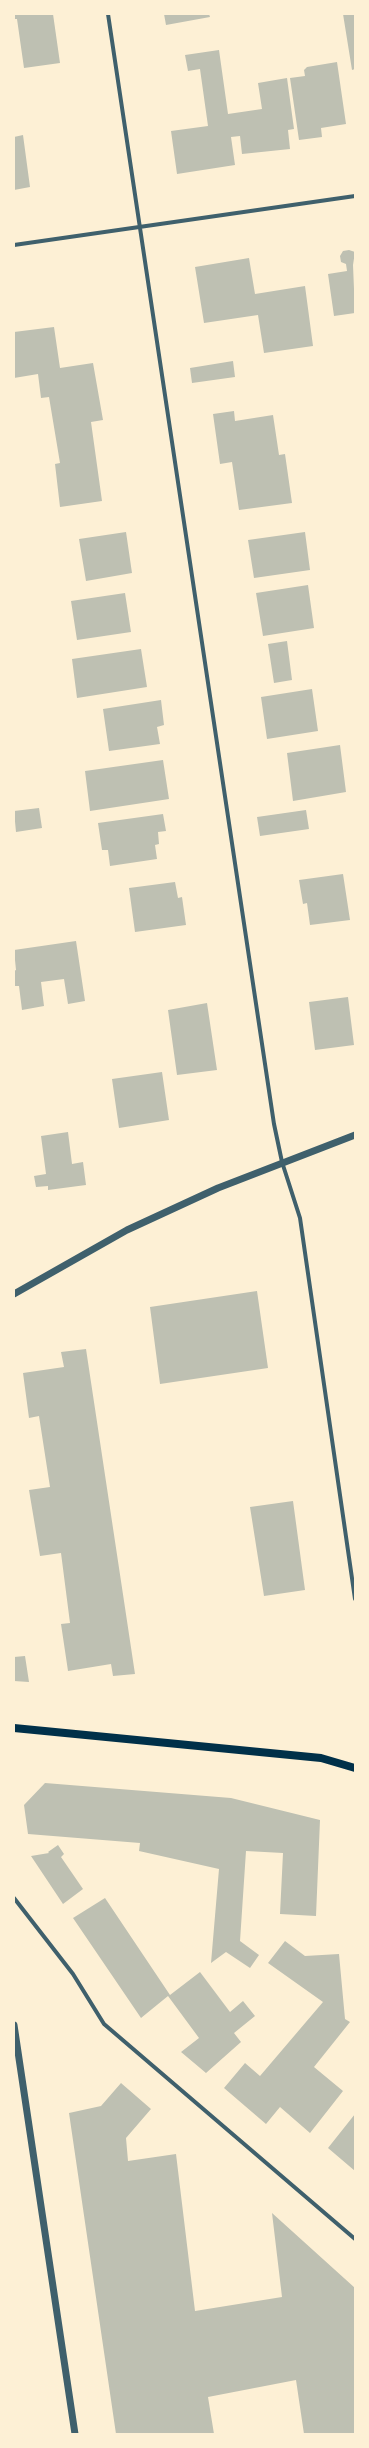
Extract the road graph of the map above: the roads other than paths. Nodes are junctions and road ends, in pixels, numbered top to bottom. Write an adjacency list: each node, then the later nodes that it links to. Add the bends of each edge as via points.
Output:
1 (108, 14): 3 (street)
2 (355, 196): 3 (street)
3 (140, 226): 4 (street); 6 (street)
4 (14, 245)
5 (355, 1135): 6 (street)
6 (282, 1162): 7 (street, via 127,1230); 8 (street, via 300,1218)
7 (14, 1294)
8 (355, 1599)
9 (14, 1728): 10 (main road, via 321,1758)
10 (355, 1768)
11 (14, 1898): 13 (street, via 72,1974 104,2024)
12 (14, 2025): 14 (street)
13 (355, 2239)
14 (75, 2434)

